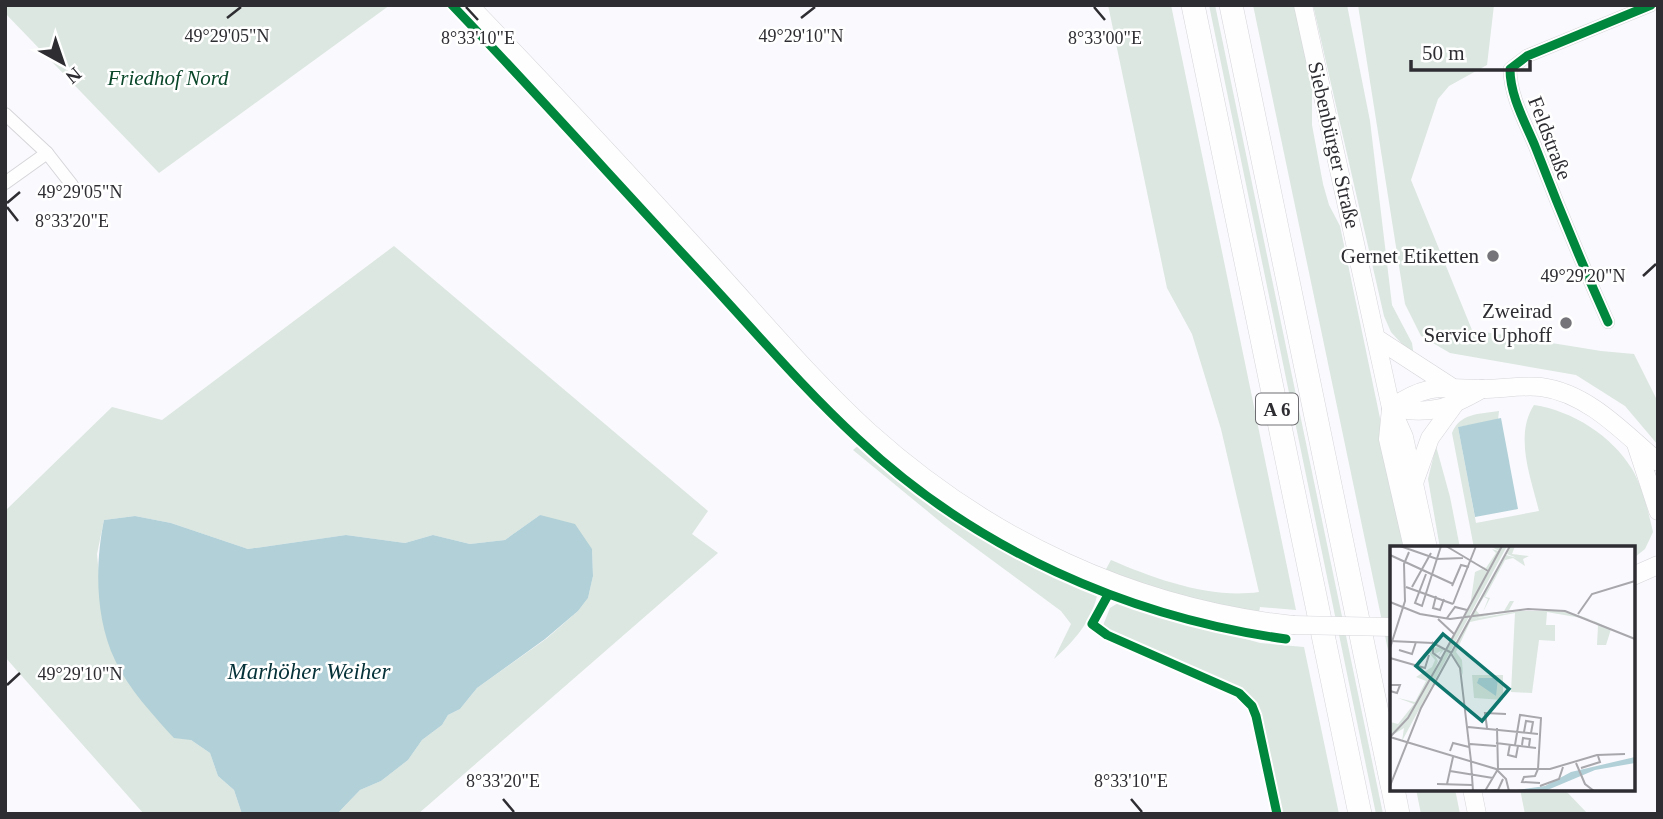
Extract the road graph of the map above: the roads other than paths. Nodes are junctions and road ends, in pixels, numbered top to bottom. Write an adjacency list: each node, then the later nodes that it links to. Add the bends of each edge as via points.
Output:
1 (469, 5): 24 (main road, bridge, via 868,430 975,515 1043,553 1112,582 1203,610 1289,624)
2 (1193, 5): 28 (highway, A 6)
3 (1231, 5): 25 (highway, A 6)
4 (1303, 5): 11 (main road, Siebenbürger Straße)
5 (1651, 5): 10 (street, Feldstraße, via 1527,57 1510,69 1521,111)
6 (5, 114): 7 (street)
7 (47, 153): 8 (street); 9 (street)
8 (5, 183)
9 (72, 186)
10 (1608, 322)
11 (1376, 338): 12 (main road); 15 (main road, Siebenbürger Straße)
12 (1450, 386): 13 (main road); 15 (main road, via 1415,391)
13 (1482, 388): 14 (main road); 16 (main road, via 1544,388 1575,398)
14 (1454, 405): 15 (main road, via 1419,413); 18 (main road, via 1430,438)
15 (1391, 408): 18 (main road, Siebenbürger Straße, via 1404,437); 20 (main road, Siebenbürger Straße, via 1388,439)
16 (1634, 441): 17 (main road); 19 (main road)
17 (1658, 462)
18 (1414, 483): 21 (main road, Siebenbürger Straße)
19 (1658, 511)
20 (1413, 546)
21 (1427, 546)
22 (1658, 565): 23 (main road)
23 (1635, 575)
24 (1390, 627)
25 (1390, 777)
26 (1393, 791): 29 (highway, A 6)
27 (1472, 791): 30 (main road)
28 (1360, 814)
29 (1398, 814)
30 (1477, 814)

